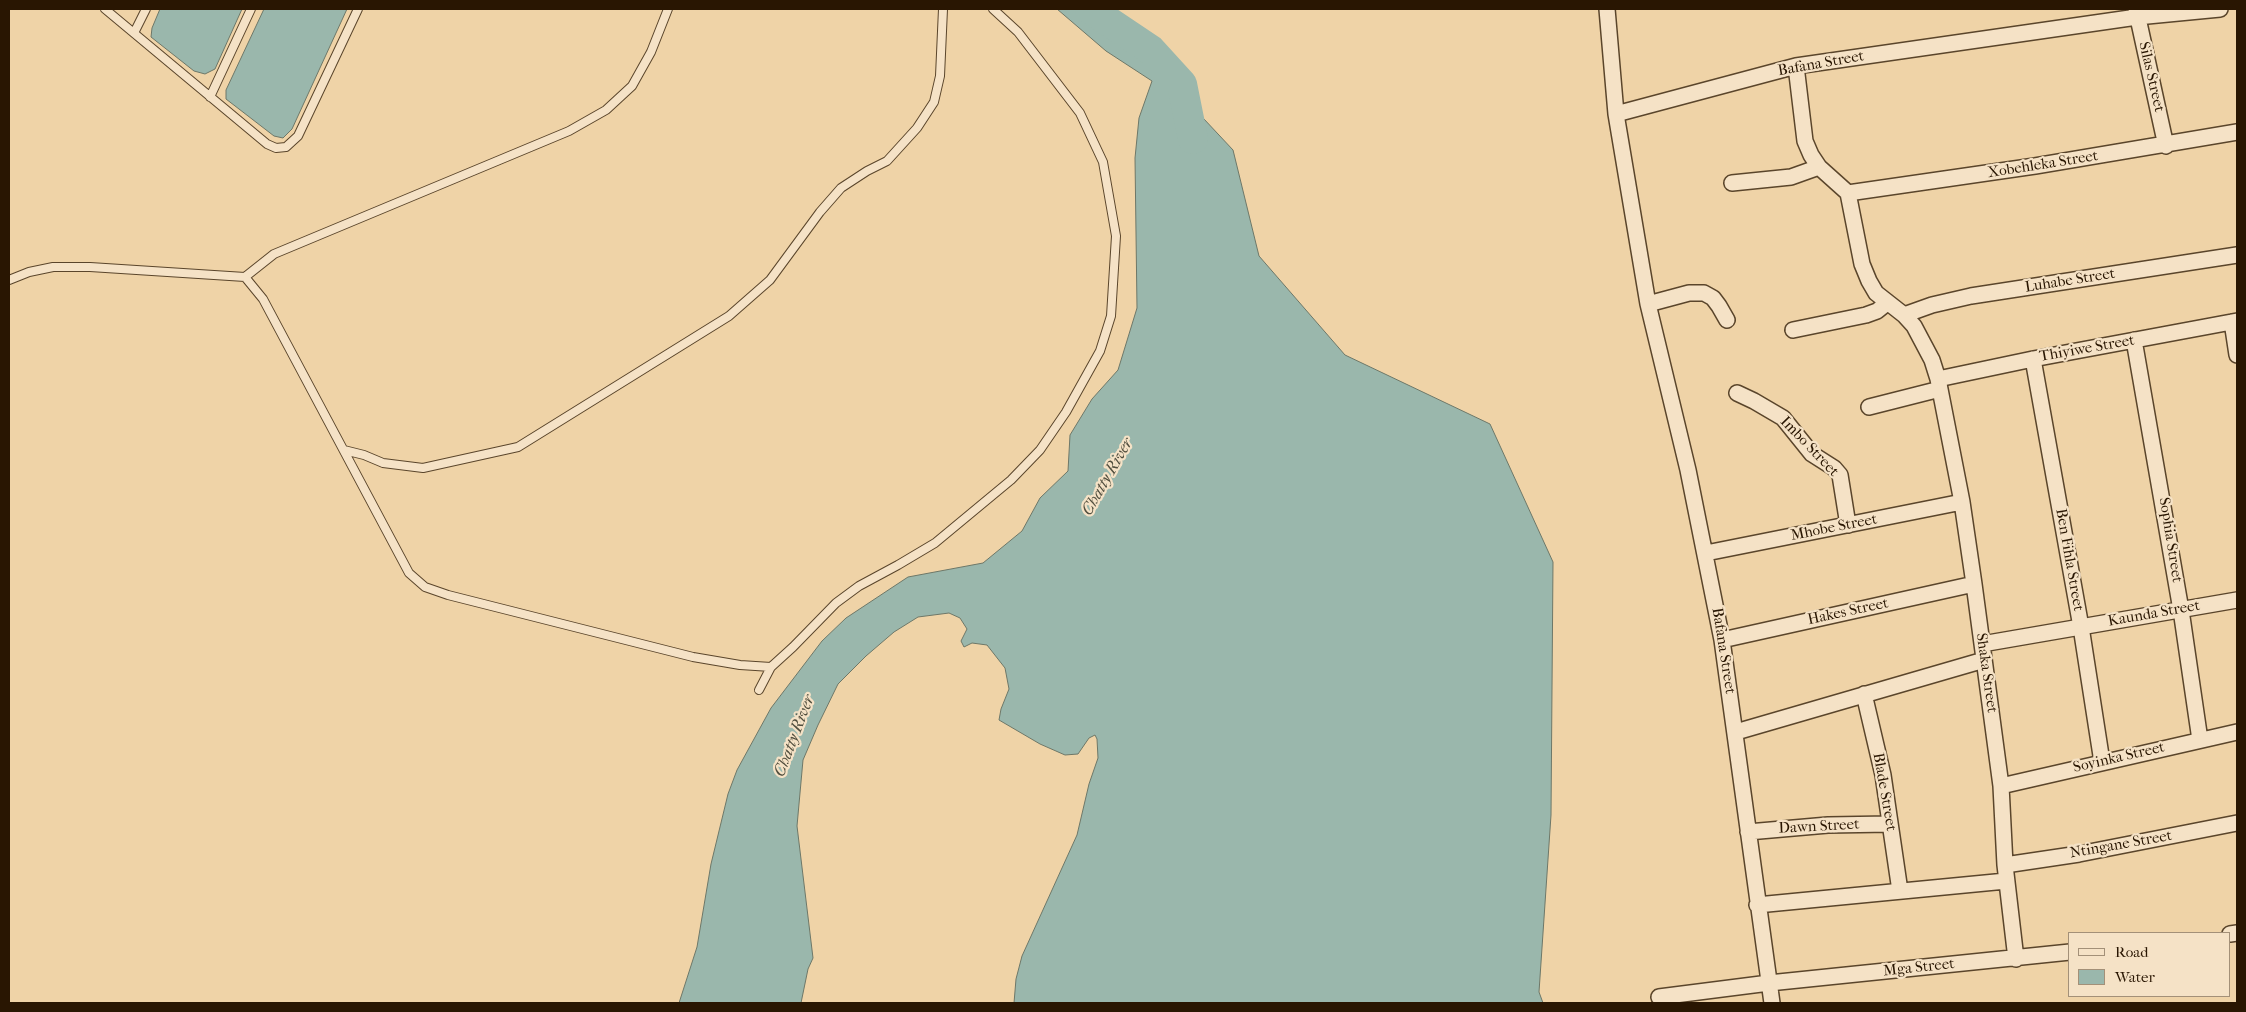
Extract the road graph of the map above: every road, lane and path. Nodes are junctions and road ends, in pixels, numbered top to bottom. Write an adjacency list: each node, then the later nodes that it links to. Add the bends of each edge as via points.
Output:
1 (106, 9): 11 (lane)
2 (146, 9): 11 (lane)
3 (251, 9): 13 (lane)
4 (358, 9): 13 (lane, via 298,136 286,147 276,148 267,144)
5 (668, 9): 21 (lane, via 651,52 632,86 606,110 569,131 274,254)
6 (943, 9): 35 (lane, via 940,76 934,102 917,128 887,160 842,188 820,212 770,280 728,316 518,447 423,468 383,463)
7 (993, 9): 46 (lane, via 1018,32 1080,113 1103,162 1116,236 1111,316 1100,351 1066,412 1040,450 1010,480 935,543 859,586 836,603)
8 (1607, 9): 14 (street)
9 (2220, 9): 10 (street, Bafana Street)
10 (2137, 13): 12 (street, Bafana Street); 16 (street, Silas Street)
11 (134, 33): 13 (lane)
12 (1796, 66): 14 (street, Bafana Street); 17 (street, via 1806,140)
13 (210, 97)
14 (1616, 114): 24 (street, Bafana Street)
15 (2237, 132): 16 (street, Xobehleka Street)
16 (2166, 146): 19 (street, Xobehleka Street)
17 (1819, 167): 18 (street, via 1791,177); 19 (street)
18 (1732, 184)
19 (1848, 193): 23 (street, Shaka Street, via 1862,264 1876,293)
20 (2237, 254): 25 (street, Luhabe Street, via 1971,296)
21 (245, 276): 22 (lane, via 53,267); 35 (lane, via 263,299)
22 (9, 280)
23 (1887, 303): 25 (street, Shaka Street); 28 (street, via 1866,315)
24 (1648, 304): 26 (street, via 1689,293 1704,293 1716,302); 38 (street, Bafana Street)
25 (1904, 315): 32 (street, Shaka Street, via 1924,343)
26 (1727, 320)
27 (2234, 321): 29 (street, Thiyiwe Street); 30 (street)
28 (1793, 330)
29 (2134, 340): 31 (street, Thiyiwe Street); 41 (street, Sophia Street)
30 (2237, 355)
31 (2033, 358): 32 (street, Thiyiwe Street); 42 (street, Ben Fihla Street)
32 (1939, 384): 34 (street); 36 (street, Shaka Street)
33 (1737, 393): 37 (street, Imbo Street, via 1783,418 1812,454 1840,475)
34 (1869, 407)
35 (344, 450): 46 (lane, via 409,573 425,586 693,657)
36 (1962, 502): 37 (street, Mhobe Street); 39 (street, Shaka Street)
37 (1848, 525): 38 (street, Mhobe Street)
38 (1706, 553): 43 (street, Bafana Street)
39 (1974, 584): 43 (street, Hakes Street); 44 (street, Shaka Street)
40 (2237, 600): 41 (street, Kaunda Street)
41 (2181, 610): 42 (street, Kaunda Street); 51 (street, Sophia Street)
42 (2081, 627): 44 (street, Kaunda Street); 52 (street, Ben Fihla Street)
43 (1722, 640): 49 (street, Bafana Street)
44 (1982, 644): 45 (street, Shaka Street)
45 (1984, 660): 48 (street); 53 (street, Shaka Street)
46 (771, 667): 47 (lane)
47 (759, 690)
48 (1864, 694): 49 (street); 55 (street, Blade Street, via 1883,775)
49 (1736, 732): 56 (street, Bafana Street)
50 (2237, 732): 51 (street, Soyinka Street)
51 (2200, 740): 52 (street, Soyinka Street)
52 (2102, 762): 53 (street, Soyinka Street)
53 (2001, 786): 57 (street, Shaka Street)
54 (2237, 823): 57 (street, Ntingane Street)
55 (1890, 824): 56 (street, Dawn Street, via 1808,826); 59 (street, Blade Street)
56 (1748, 832): 60 (street, Bafana Street)
57 (2005, 865): 58 (street, Shaka Street)
58 (2006, 880): 59 (street); 62 (street, Shaka Street)
59 (1900, 891): 60 (street)
60 (1757, 904): 63 (street, Bafana Street)
61 (2068, 952): 62 (street, Mga Street)
62 (2016, 959): 63 (street, Mga Street)
63 (1769, 983): 64 (street, Mga Street); 65 (street, Bafana Street)
64 (1659, 997)
65 (1772, 1003)

